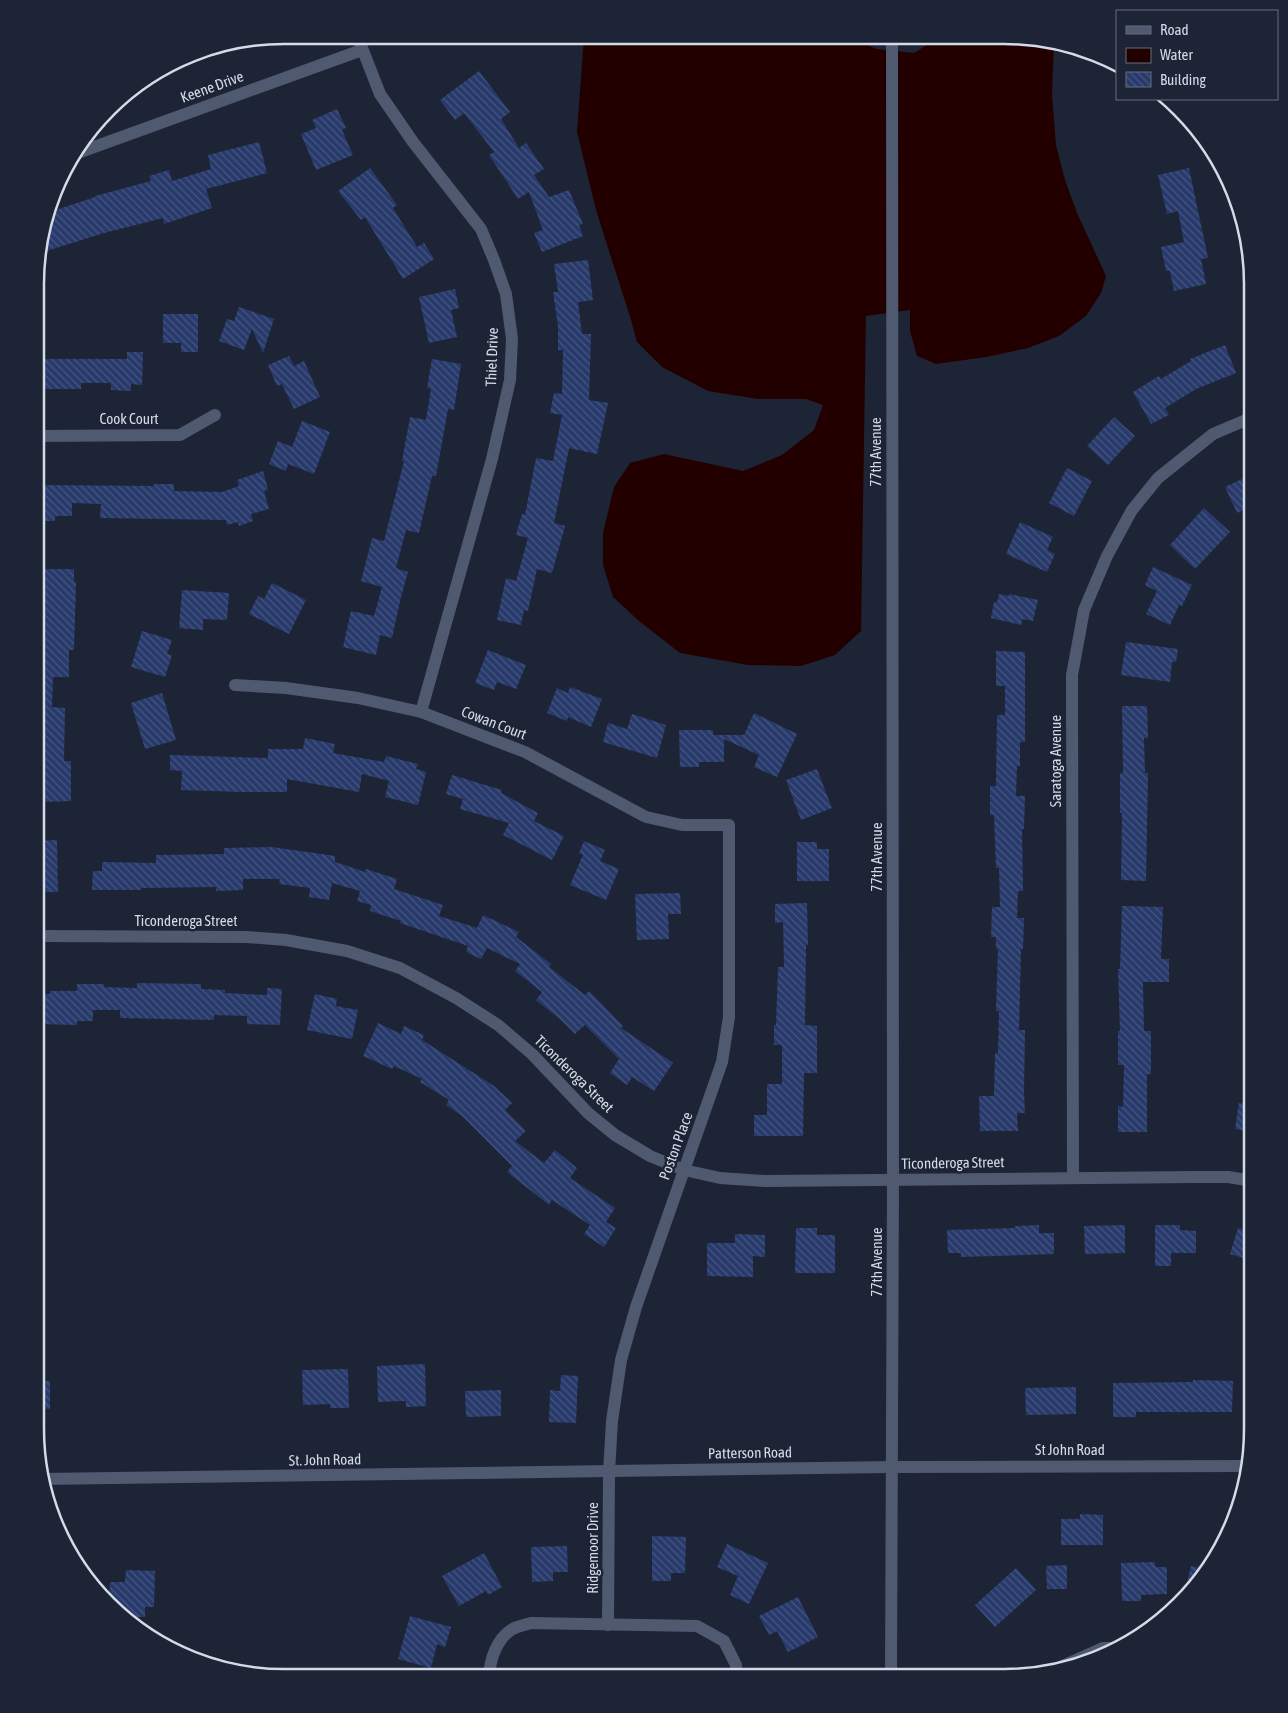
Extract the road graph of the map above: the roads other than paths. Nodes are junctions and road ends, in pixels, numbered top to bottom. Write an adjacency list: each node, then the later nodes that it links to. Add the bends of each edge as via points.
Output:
1 (360, 44): 3 (street, Thiel Drive)
2 (892, 44): 14 (street, 77th Avenue)
3 (362, 50): 4 (street, Keene Drive); 9 (street, Thiel Drive, via 380,94 480,229 506,294 512,339 510,380 492,459)
4 (84, 151)
5 (216, 415): 7 (street, Cook Court, via 180,435)
6 (1244, 421): 13 (street, Saratoga Avenue, via 1213,434 1158,478 1128,518 1107,556 1084,610 1072,676)
7 (44, 436)
8 (235, 685): 9 (street, Cowan Court, via 358,698)
9 (421, 712): 10 (street, Cowan Court, via 525,752 646,817 682,825)
10 (729, 825): 12 (street, Poston Place, via 729,1017 722,1062)
11 (44, 936): 12 (street, Ticonderoga Street, via 286,940 347,951 400,968 498,1025 615,1135 650,1156)
12 (684, 1170): 14 (street, Ticonderoga Street, via 720,1178 765,1181); 18 (street, Poston Place, via 621,1360)
13 (1073, 1178): 14 (street, Ticonderoga Street); 15 (street, Ticonderoga Street, via 1195,1176)
14 (893, 1180): 17 (street, 77th Avenue)
15 (1244, 1180)
16 (1241, 1466): 17 (street, St John Road)
17 (892, 1467): 18 (street, Patterson Road); 23 (street, 77th Avenue)
18 (609, 1472): 19 (street, St. John Road); 20 (street, Ridgemoor Drive)
19 (49, 1480)
20 (608, 1625): 21 (street, via 531,1623 511,1630 497,1645); 22 (street, via 697,1626 724,1641)
21 (490, 1669)
22 (736, 1669)
23 (891, 1669)

